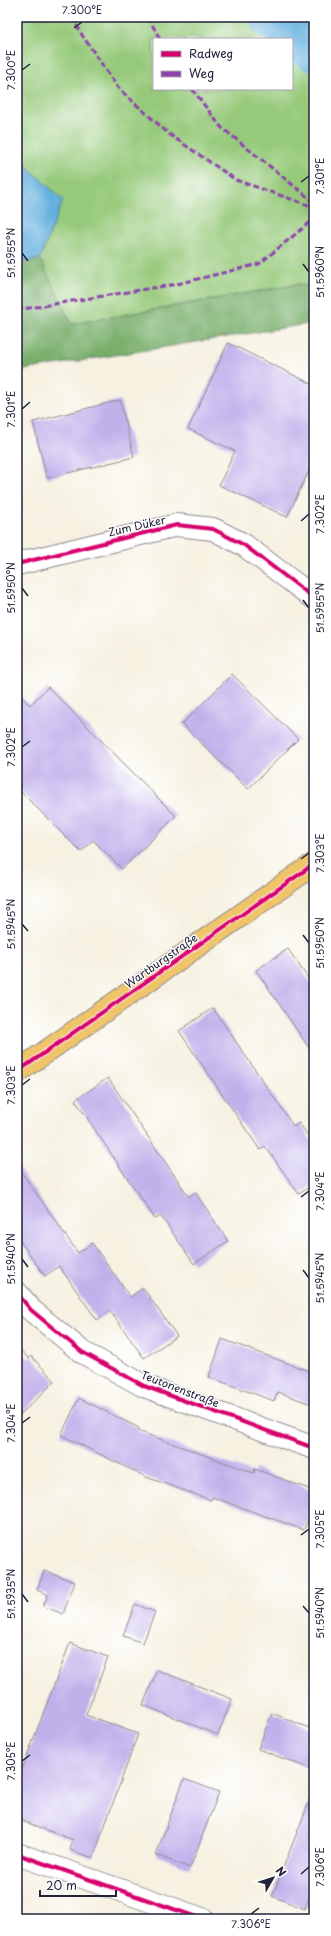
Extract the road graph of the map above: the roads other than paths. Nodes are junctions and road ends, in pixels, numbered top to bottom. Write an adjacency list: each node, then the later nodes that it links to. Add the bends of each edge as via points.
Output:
1 (17, 564): 2 (street, Zum Düker, via 177,525 213,529 244,545)
2 (314, 598)
3 (314, 864): 4 (main road, Wartburgstraße)
4 (17, 1072)
5 (17, 1293): 6 (street, Teutonenstraße, via 30,1310 82,1352 144,1386)
6 (314, 1448)
7 (17, 1854): 8 (street)
8 (202, 1919)

